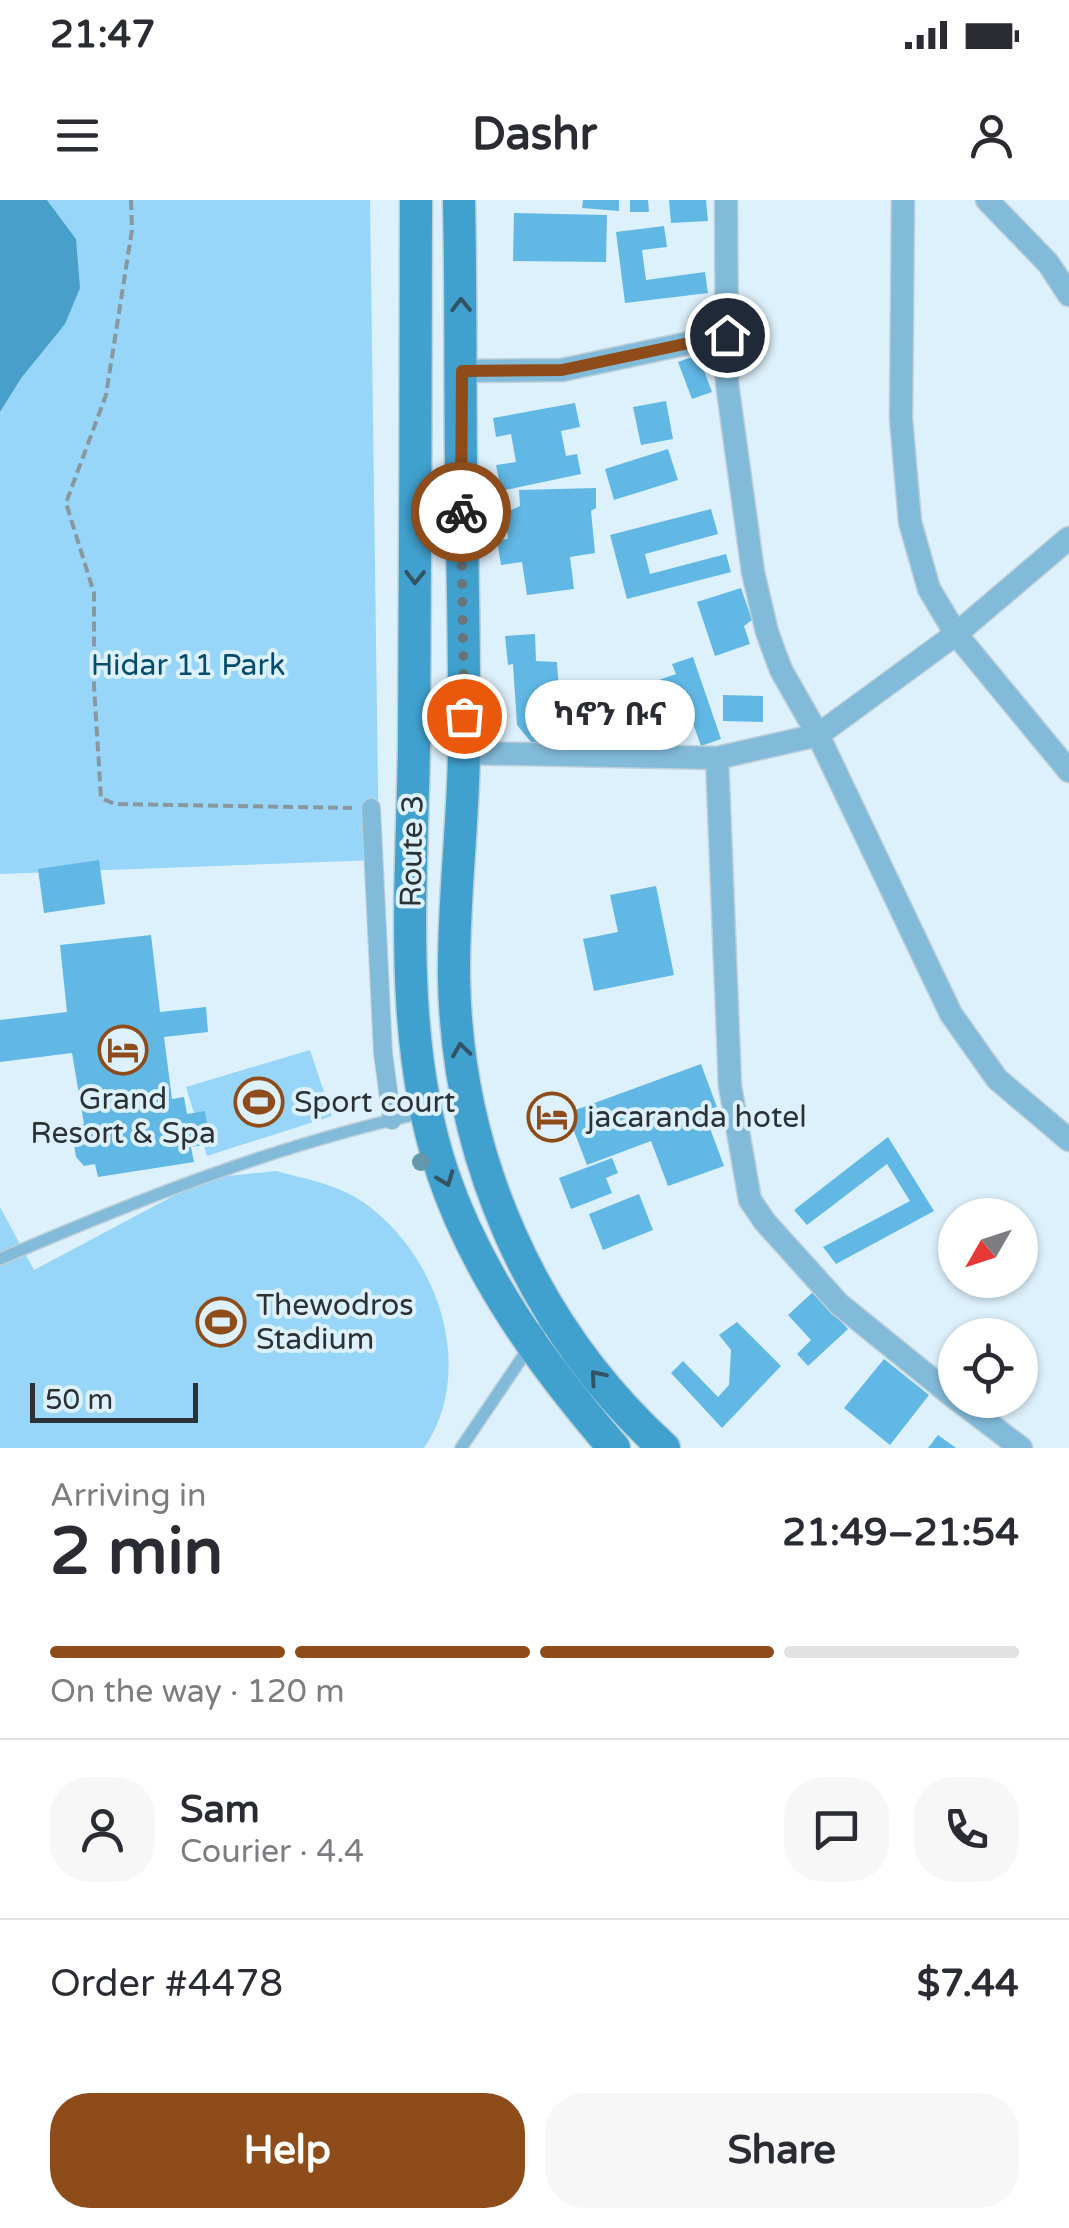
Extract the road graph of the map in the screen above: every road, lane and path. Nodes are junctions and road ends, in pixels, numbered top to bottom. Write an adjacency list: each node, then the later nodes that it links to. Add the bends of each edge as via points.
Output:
1 (131, 200): 18 (path, via 106,395 66,503 94,592 101,798 115,804)
2 (416, 200): 10 (main road, Route 3)
3 (460, 200): 9 (main road, one-way to 3)
4 (726, 200): 8 (street)
5 (903, 200): 13 (street, via 901,419 910,522 929,589)
6 (987, 200): 7 (street, via 1048,263)
7 (1069, 295)
8 (727, 335): 9 (street, via 562,370); 14 (street, via 727,383 766,632)
9 (462, 371): 11 (main road)
10 (417, 428): 11 (main road); 19 (main road, Route 3, one-way to 19, via 411,978)
11 (460, 428): 15 (main road)
12 (1069, 538): 13 (street)
13 (956, 634): 14 (street); 17 (street)
14 (818, 735): 16 (street); 21 (street, via 951,1014 997,1080)
15 (464, 753): 16 (street); 23 (main road, one-way to 15, via 484,1170 459,1040 454,978)
16 (717, 758): 25 (street, via 730,1086 750,1200 838,1304)
17 (1069, 771)
18 (371, 808): 20 (street)
19 (426, 1112): 20 (lane); 24 (main road, Route 3, one-way to 24, via 443,1175)
20 (392, 1120): 22 (lane, via 145,1197)
21 (1069, 1140)
22 (0, 1259)
23 (551, 1314): 24 (lane); 29 (main road, one-way to 23, via 592,1372)
24 (530, 1343): 27 (lane); 28 (main road, Route 3)
25 (938, 1384)
26 (981, 1418): 30 (street)
27 (461, 1448)
28 (614, 1448)
29 (664, 1448)
30 (1020, 1448)

